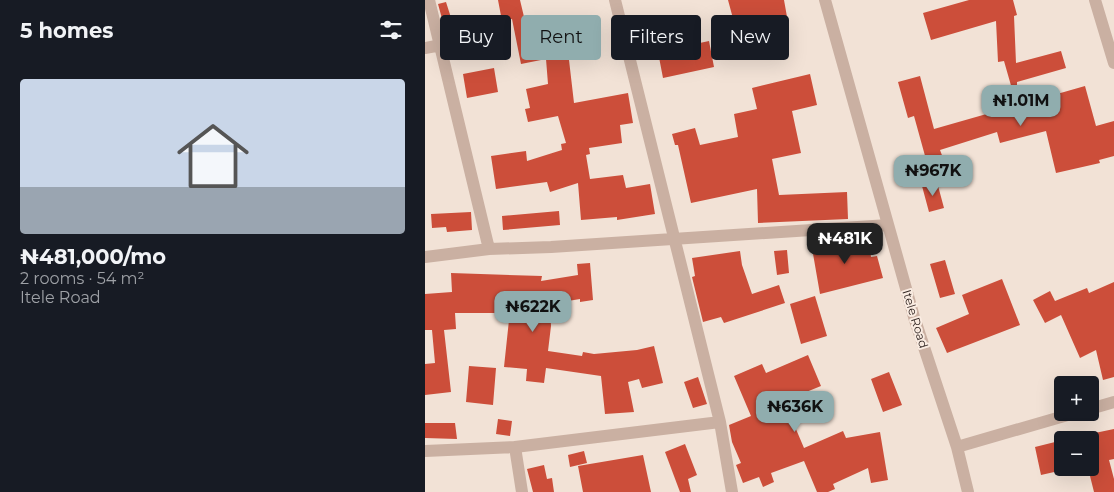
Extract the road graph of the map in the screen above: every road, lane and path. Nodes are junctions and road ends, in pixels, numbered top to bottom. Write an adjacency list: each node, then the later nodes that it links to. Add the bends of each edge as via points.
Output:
1 (429, 0): 5 (street)
2 (615, 0): 11 (street)
3 (825, 0): 10 (street, Itele Road)
4 (1095, 0): 9 (street)
5 (440, 41)
6 (440, 45): 7 (street)
7 (425, 48)
8 (445, 60): 12 (street)
9 (1114, 63)
10 (888, 225): 11 (street); 19 (street, Itele Road, via 913,317)
11 (674, 238): 12 (street); 17 (street)
12 (489, 249): 13 (street)
13 (425, 257)
14 (1114, 402): 15 (street)
15 (1099, 406)
16 (1054, 419): 19 (street)
17 (720, 422): 18 (street); 22 (street)
18 (515, 447): 20 (street); 21 (street)
19 (957, 448): 23 (street, Itele Road)
20 (425, 451)
21 (522, 492)
22 (732, 492)
23 (968, 492)

